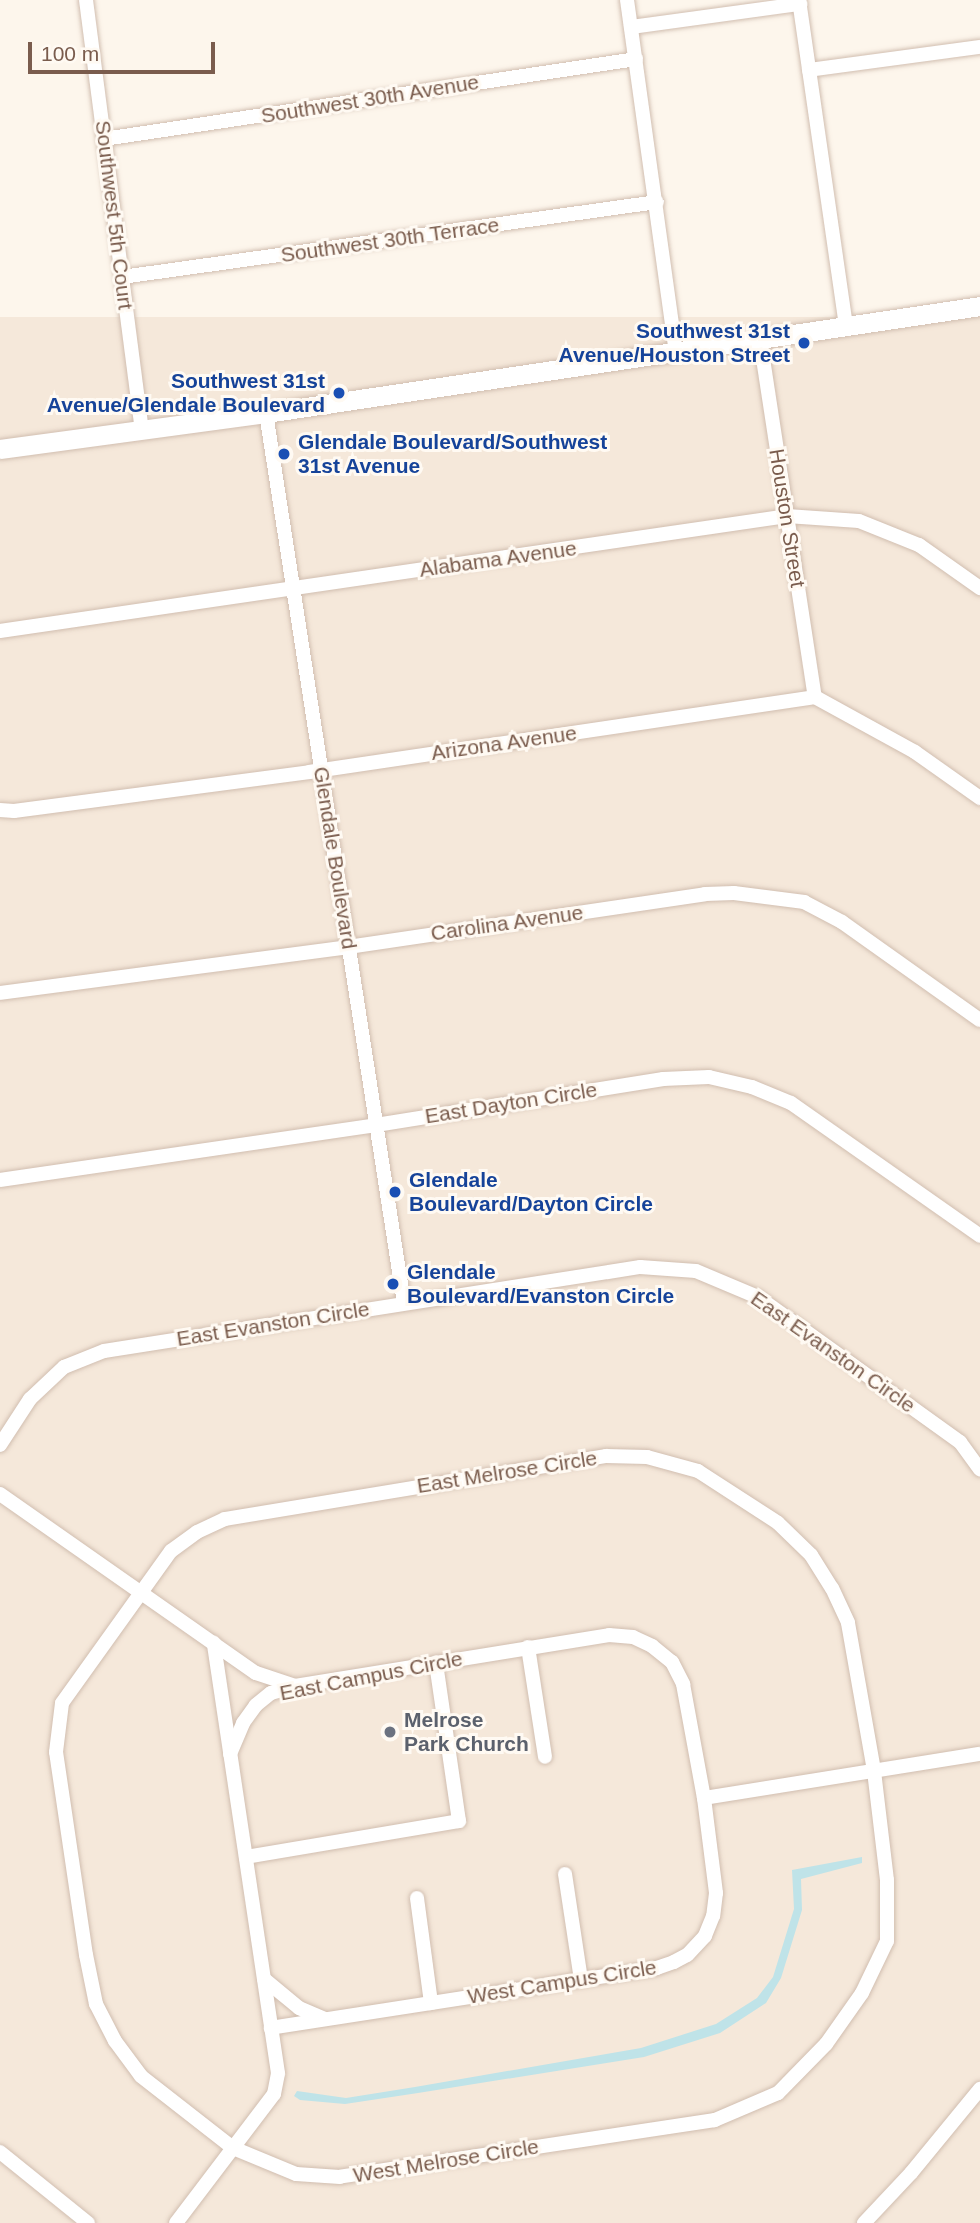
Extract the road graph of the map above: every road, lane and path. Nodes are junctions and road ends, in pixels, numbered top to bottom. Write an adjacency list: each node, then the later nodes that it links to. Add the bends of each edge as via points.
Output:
1 (86, 0): 8 (street, Southwest 5th Court)
2 (627, 0): 4 (street)
3 (799, 2): 4 (street); 7 (street)
4 (631, 27): 6 (street)
5 (980, 47): 7 (street)
6 (636, 59): 8 (street, Southwest 30th Avenue); 9 (street)
7 (809, 70): 12 (street)
8 (104, 139): 10 (street, Southwest 5th Court)
9 (657, 202): 10 (street, Southwest 30th Terrace); 14 (street)
10 (122, 277): 16 (street, Southwest 5th Court)
11 (980, 306): 12 (main road)
12 (846, 326): 13 (main road)
13 (760, 340): 14 (main road); 18 (street, Houston Street)
14 (676, 352): 15 (main road)
15 (266, 413): 16 (main road); 20 (street, Glendale Boulevard)
16 (142, 431): 17 (main road)
17 (0, 449)
18 (787, 516): 19 (street, Alabama Avenue, via 859,522 919,545); 20 (street, Alabama Avenue); 22 (street, Houston Street)
19 (980, 588)
20 (293, 590): 21 (street, Alabama Avenue); 23 (street, Glendale Boulevard)
21 (0, 631)
22 (815, 697): 23 (street, Arizona Avenue); 24 (street, via 915,752)
23 (321, 770): 25 (street, Arizona Avenue); 26 (street, Glendale Boulevard)
24 (980, 798)
25 (0, 810)
26 (348, 947): 27 (street, Carolina Avenue); 28 (street, Carolina Avenue, via 705,894 769,896 804,902 842,922); 29 (street, Glendale Boulevard)
27 (0, 993)
28 (980, 1020)
29 (376, 1125): 30 (street, East Dayton Circle); 31 (street, East Dayton Circle, via 663,1079 709,1077 791,1103); 32 (street, Glendale Boulevard)
30 (0, 1180)
31 (980, 1236)
32 (404, 1303): 33 (street, East Evanston Circle, via 104,1351 64,1367 30,1399); 34 (street, East Evanston Circle, via 611,1269 696,1271 758,1297 960,1442)
33 (0, 1445)
34 (980, 1470)
35 (0, 1494): 36 (street)
36 (139, 1594): 37 (street); 41 (street, East Melrose Circle, via 62,1703); 45 (street, East Melrose Circle, via 171,1550 225,1519 606,1456 647,1457 698,1471 778,1523 811,1555 848,1623)
37 (214, 1643): 40 (street, via 256,1673); 42 (street)
38 (528, 1647): 39 (street, East Campus Circle); 44 (street); 46 (street, East Campus Circle, via 609,1635 633,1637 672,1662 689,1709)
39 (436, 1663): 40 (street, East Campus Circle); 47 (street, via 459,1821)
40 (295, 1686): 42 (street, East Campus Circle, via 271,1693 256,1705)
41 (57, 1730): 56 (street, West Melrose Circle, via 60,1779 96,2004 141,2076)
42 (230, 1754): 47 (street)
43 (980, 1754): 45 (street)
44 (545, 1757)
45 (874, 1771): 46 (street); 56 (street, West Melrose Circle, via 887,1880 887,1941 862,1993 834,2034 778,2093 715,2120 340,2177 296,2174)
46 (704, 1798): 51 (street, West Campus Circle, via 716,1894 705,1936 674,1962)
47 (246, 1857): 50 (street)
48 (565, 1874): 51 (street)
49 (417, 1898): 52 (street)
50 (263, 1978): 53 (street, via 299,2008); 54 (street)
51 (581, 1980): 52 (street, West Campus Circle)
52 (431, 2003): 53 (street, West Campus Circle)
53 (327, 2019): 54 (street, West Campus Circle)
54 (271, 2028): 56 (street, via 278,2074 274,2094)
55 (980, 2089): 60 (street)
56 (233, 2148): 59 (street)
57 (0, 2152): 58 (street)
58 (88, 2223)
59 (176, 2223)
60 (864, 2223)

